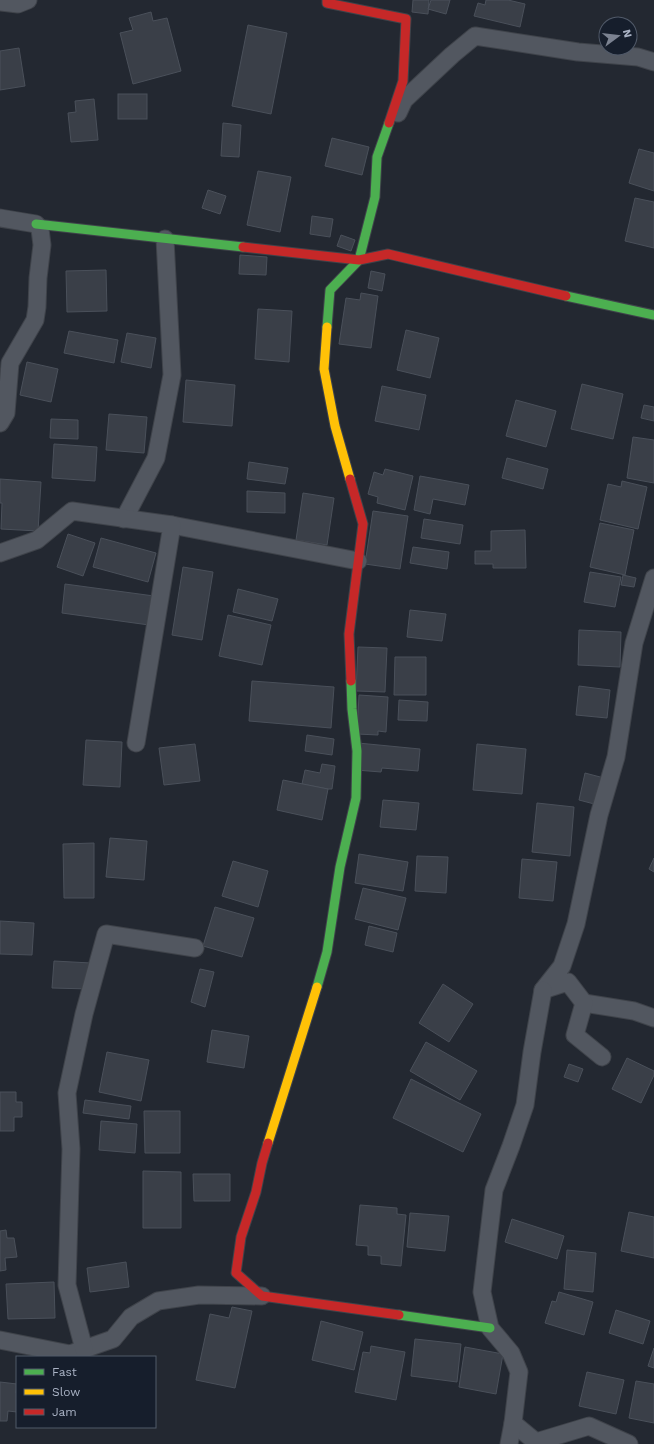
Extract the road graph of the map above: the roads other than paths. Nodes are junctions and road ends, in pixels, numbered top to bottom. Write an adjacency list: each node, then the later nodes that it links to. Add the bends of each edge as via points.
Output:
1 (28, 0): 3 (street, via 18,4)
2 (325, 1): 5 (street, via 406,19 403,81)
3 (0, 2)
4 (654, 62): 5 (street, via 638,57 578,52 474,36 404,100)
5 (377, 157): 9 (street, via 376,197)
6 (0, 218): 7 (street)
7 (36, 224): 8 (street); 11 (street, via 40,229 42,245 35,320)
8 (165, 239): 9 (street); 13 (street, via 172,375 156,458)
9 (359, 260): 10 (street, via 388,254); 16 (street, via 330,290 324,368 336,426 364,524)
10 (654, 315)
11 (5, 363): 12 (street, via 6,413)
12 (0, 424)
13 (124, 518): 14 (street); 15 (street, via 72,512 37,540)
14 (172, 525): 16 (street); 18 (street)
15 (0, 553)
16 (358, 561): 24 (street, via 349,634 352,709 357,751 356,798 340,868 327,952 241,1237 236,1273)
17 (654, 578): 20 (street, via 634,643 616,757 599,815 576,924 562,966)
18 (136, 743)
19 (195, 948): 27 (street, via 106,934 84,1014 67,1093 71,1149 67,1285)
20 (543, 990): 21 (street, via 568,982); 25 (street, via 525,1105 494,1190 482,1292)
21 (584, 1003): 22 (street, via 634,1011); 23 (street, via 575,1035)
22 (654, 1018)
23 (602, 1057)
24 (262, 1296): 25 (street); 27 (street, via 198,1295 158,1301 131,1317 113,1339)
25 (490, 1328): 28 (street, via 511,1353 519,1372)
26 (0, 1340): 27 (street, via 70,1354)
27 (84, 1349)
28 (513, 1423): 29 (street); 30 (street, via 536,1442 589,1426)
29 (509, 1444)
30 (629, 1444)

